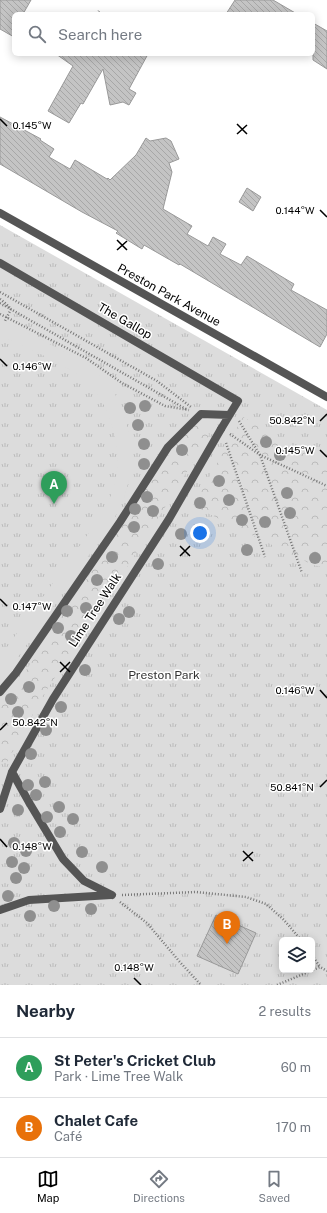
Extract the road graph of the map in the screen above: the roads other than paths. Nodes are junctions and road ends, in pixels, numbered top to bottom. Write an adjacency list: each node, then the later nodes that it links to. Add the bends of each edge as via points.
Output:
1 (0, 213): 3 (street, Preston Park Avenue)
2 (0, 263): 4 (street, The Gallop)
3 (327, 397)
4 (238, 401): 5 (street, Lime Tree Walk)
5 (230, 413): 6 (street, via 201,414 168,447 16,673); 7 (street, Lime Tree Walk, via 169,519 53,699)
6 (0, 692)
7 (12, 772): 8 (street, Lime Tree Walk); 9 (street, via 63,859 84,881 112,895 29,900)
8 (0, 810)
9 (0, 910)

